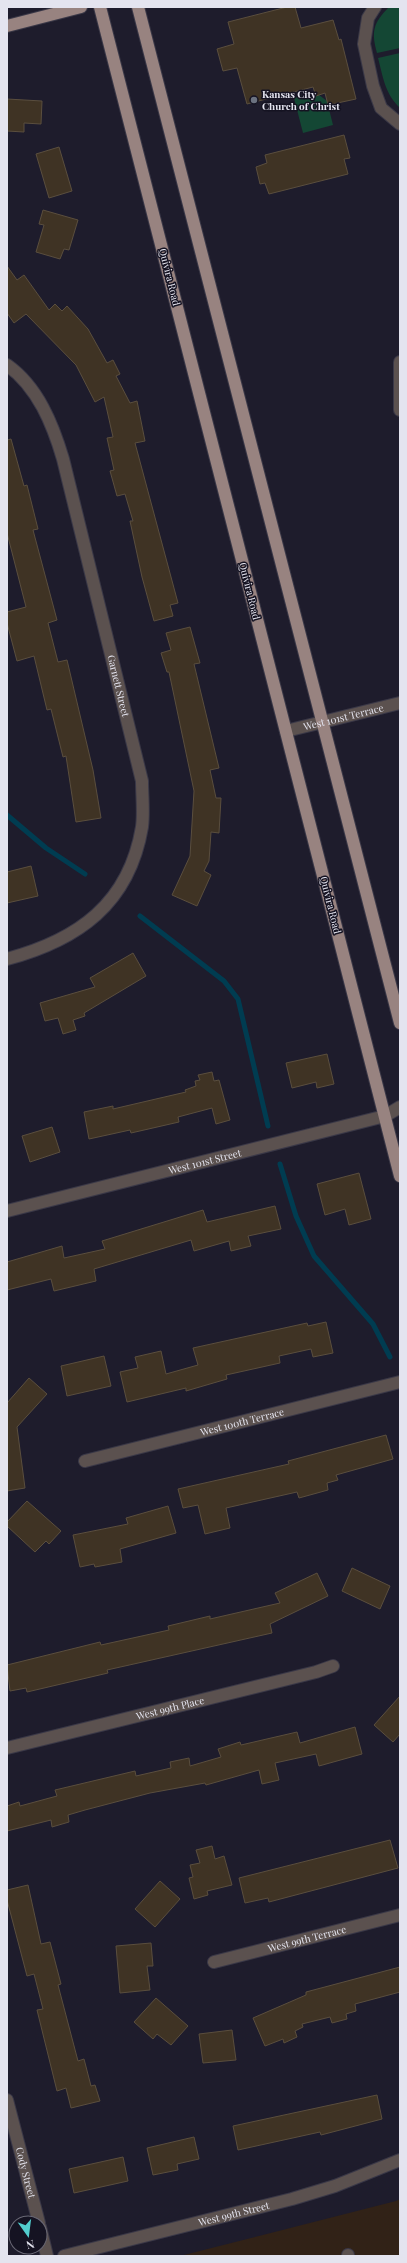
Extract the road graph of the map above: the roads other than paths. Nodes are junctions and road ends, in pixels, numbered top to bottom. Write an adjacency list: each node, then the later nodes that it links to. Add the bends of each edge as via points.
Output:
1 (81, 7): 5 (main road)
2 (100, 7): 12 (main road, Quivira Road)
3 (138, 7): 11 (main road)
4 (375, 7): 6 (street, via 368,18 364,44 373,86 381,108)
5 (7, 26)
6 (400, 124)
7 (400, 362): 9 (street)
8 (7, 365): 13 (street, Garnett Street, via 26,383 43,408 54,429 64,459 140,773 143,811 142,827 134,858 126,876 101,911 62,940)
9 (400, 410)
10 (400, 704): 11 (street, West 101st Terrace)
11 (323, 721): 12 (street, West 101st Terrace); 14 (main road)
12 (286, 731): 16 (main road, Quivira Road)
13 (7, 959)
14 (400, 1023)
15 (400, 1107): 16 (street, West 101st Street)
16 (385, 1116): 17 (main road, Quivira Road); 18 (street, West 101st Street)
17 (400, 1176)
18 (7, 1211)
19 (400, 1382): 20 (street, West 100th Terrace)
20 (85, 1461)
21 (333, 1666): 22 (street, West 99th Place)
22 (7, 1748)
23 (400, 1915): 24 (street, West 99th Terrace)
24 (214, 1962)
25 (7, 2100): 27 (street, Cody Street)
26 (400, 2160): 28 (street, West 99th Street, via 335,2186 292,2199)
27 (37, 2215)
28 (64, 2256)

